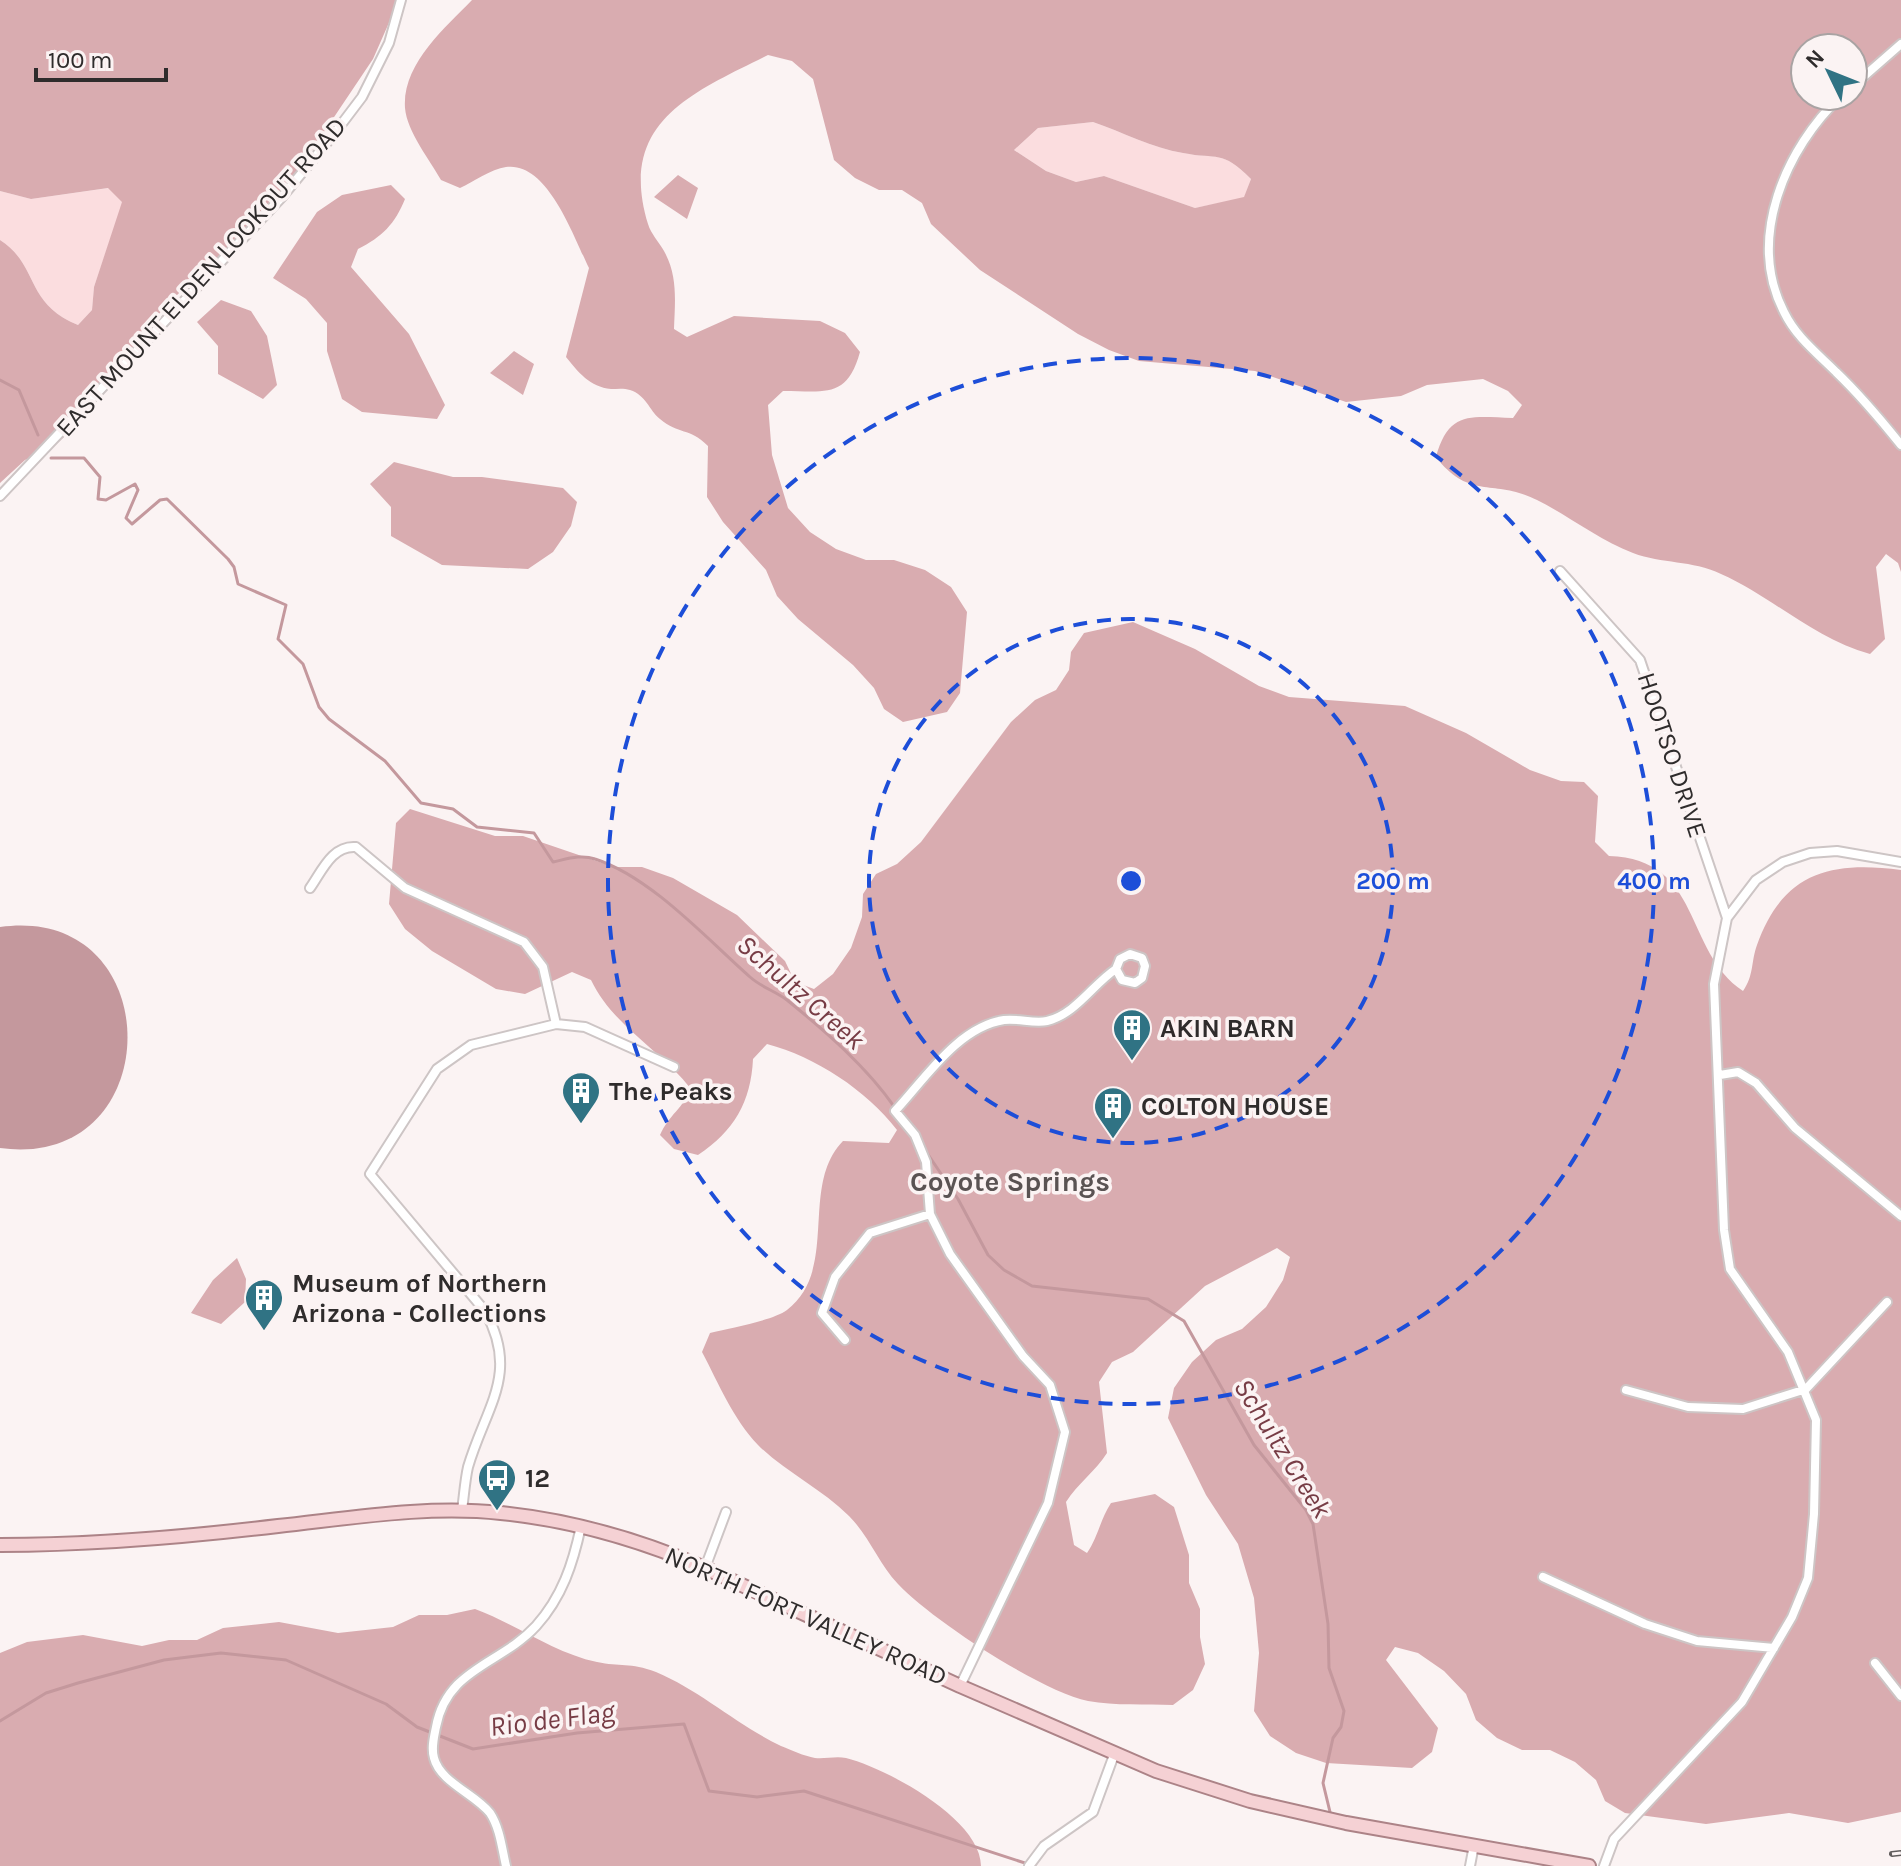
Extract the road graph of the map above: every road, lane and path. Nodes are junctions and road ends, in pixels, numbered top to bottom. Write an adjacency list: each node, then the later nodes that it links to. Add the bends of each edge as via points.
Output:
1 (401, 0): 6 (street, EAST MOUNT ELDEN LOOKOUT ROAD, via 389,43 362,97 334,134 282,197)
2 (1901, 44): 3 (street)
3 (1869, 72)
4 (1824, 112): 5 (street, via 1780,183 1770,237 1772,276 1783,312 1805,343)
5 (1901, 445)
6 (0, 496)
7 (1560, 571): 10 (street, HOOTSO DRIVE, via 1640,660)
8 (1901, 862): 10 (street, via 1837,851 1810,853 1783,862 1756,880)
9 (310, 888): 12 (street, via 333,855 356,847 405,888 524,942 543,967)
10 (1727, 918): 14 (street, via 1714,984)
11 (1116, 969): 15 (street, via 1074,1008 1047,1021 1004,1020 975,1030 895,1111 915,1135 926,1162)
12 (556, 1024): 13 (street, via 585,1027); 21 (street, via 471,1045 447,1059 370,1174 485,1311 500,1338 501,1372 468,1469)
13 (674, 1067)
14 (1720, 1075): 16 (street, via 1738,1072 1756,1083 1795,1128); 19 (street, via 1730,1269 1788,1352)
15 (930, 1214): 18 (street, via 870,1233 835,1277 822,1313); 29 (street, via 950,1254 1050,1385 1065,1432 1048,1503)
16 (1901, 1216)
17 (1887, 1302): 19 (street)
18 (845, 1340)
19 (1806, 1389): 20 (street, via 1743,1409 1688,1407); 27 (street, via 1816,1420 1808,1578)
20 (1626, 1390)
21 (462, 1510): 23 (main road, NORTH FORT VALLEY ROAD); 24 (main road, NORTH FORT VALLEY ROAD, via 206,1534)
22 (726, 1512): 25 (street)
23 (581, 1526): 25 (main road, NORTH FORT VALLEY ROAD); 33 (street, via 566,1581 552,1606 533,1629 462,1679 439,1709 432,1747 441,1772 493,1818)
24 (0, 1545)
25 (705, 1568): 29 (main road, NORTH FORT VALLEY ROAD)
26 (1543, 1577): 27 (street, via 1645,1624 1697,1641)
27 (1774, 1648): 37 (street, via 1742,1702 1614,1839)
28 (1875, 1663): 30 (street)
29 (960, 1686): 31 (main road, NORTH FORT VALLEY ROAD)
30 (1901, 1696)
31 (1114, 1755): 32 (main road, NORTH FORT VALLEY ROAD, via 1250,1801); 34 (street, via 1093,1812 1044,1846)
32 (1474, 1845): 35 (street); 36 (main road, NORTH FORT VALLEY ROAD)
33 (506, 1866)
34 (1029, 1866)
35 (1470, 1866)
36 (1589, 1866)
37 (1604, 1866)

